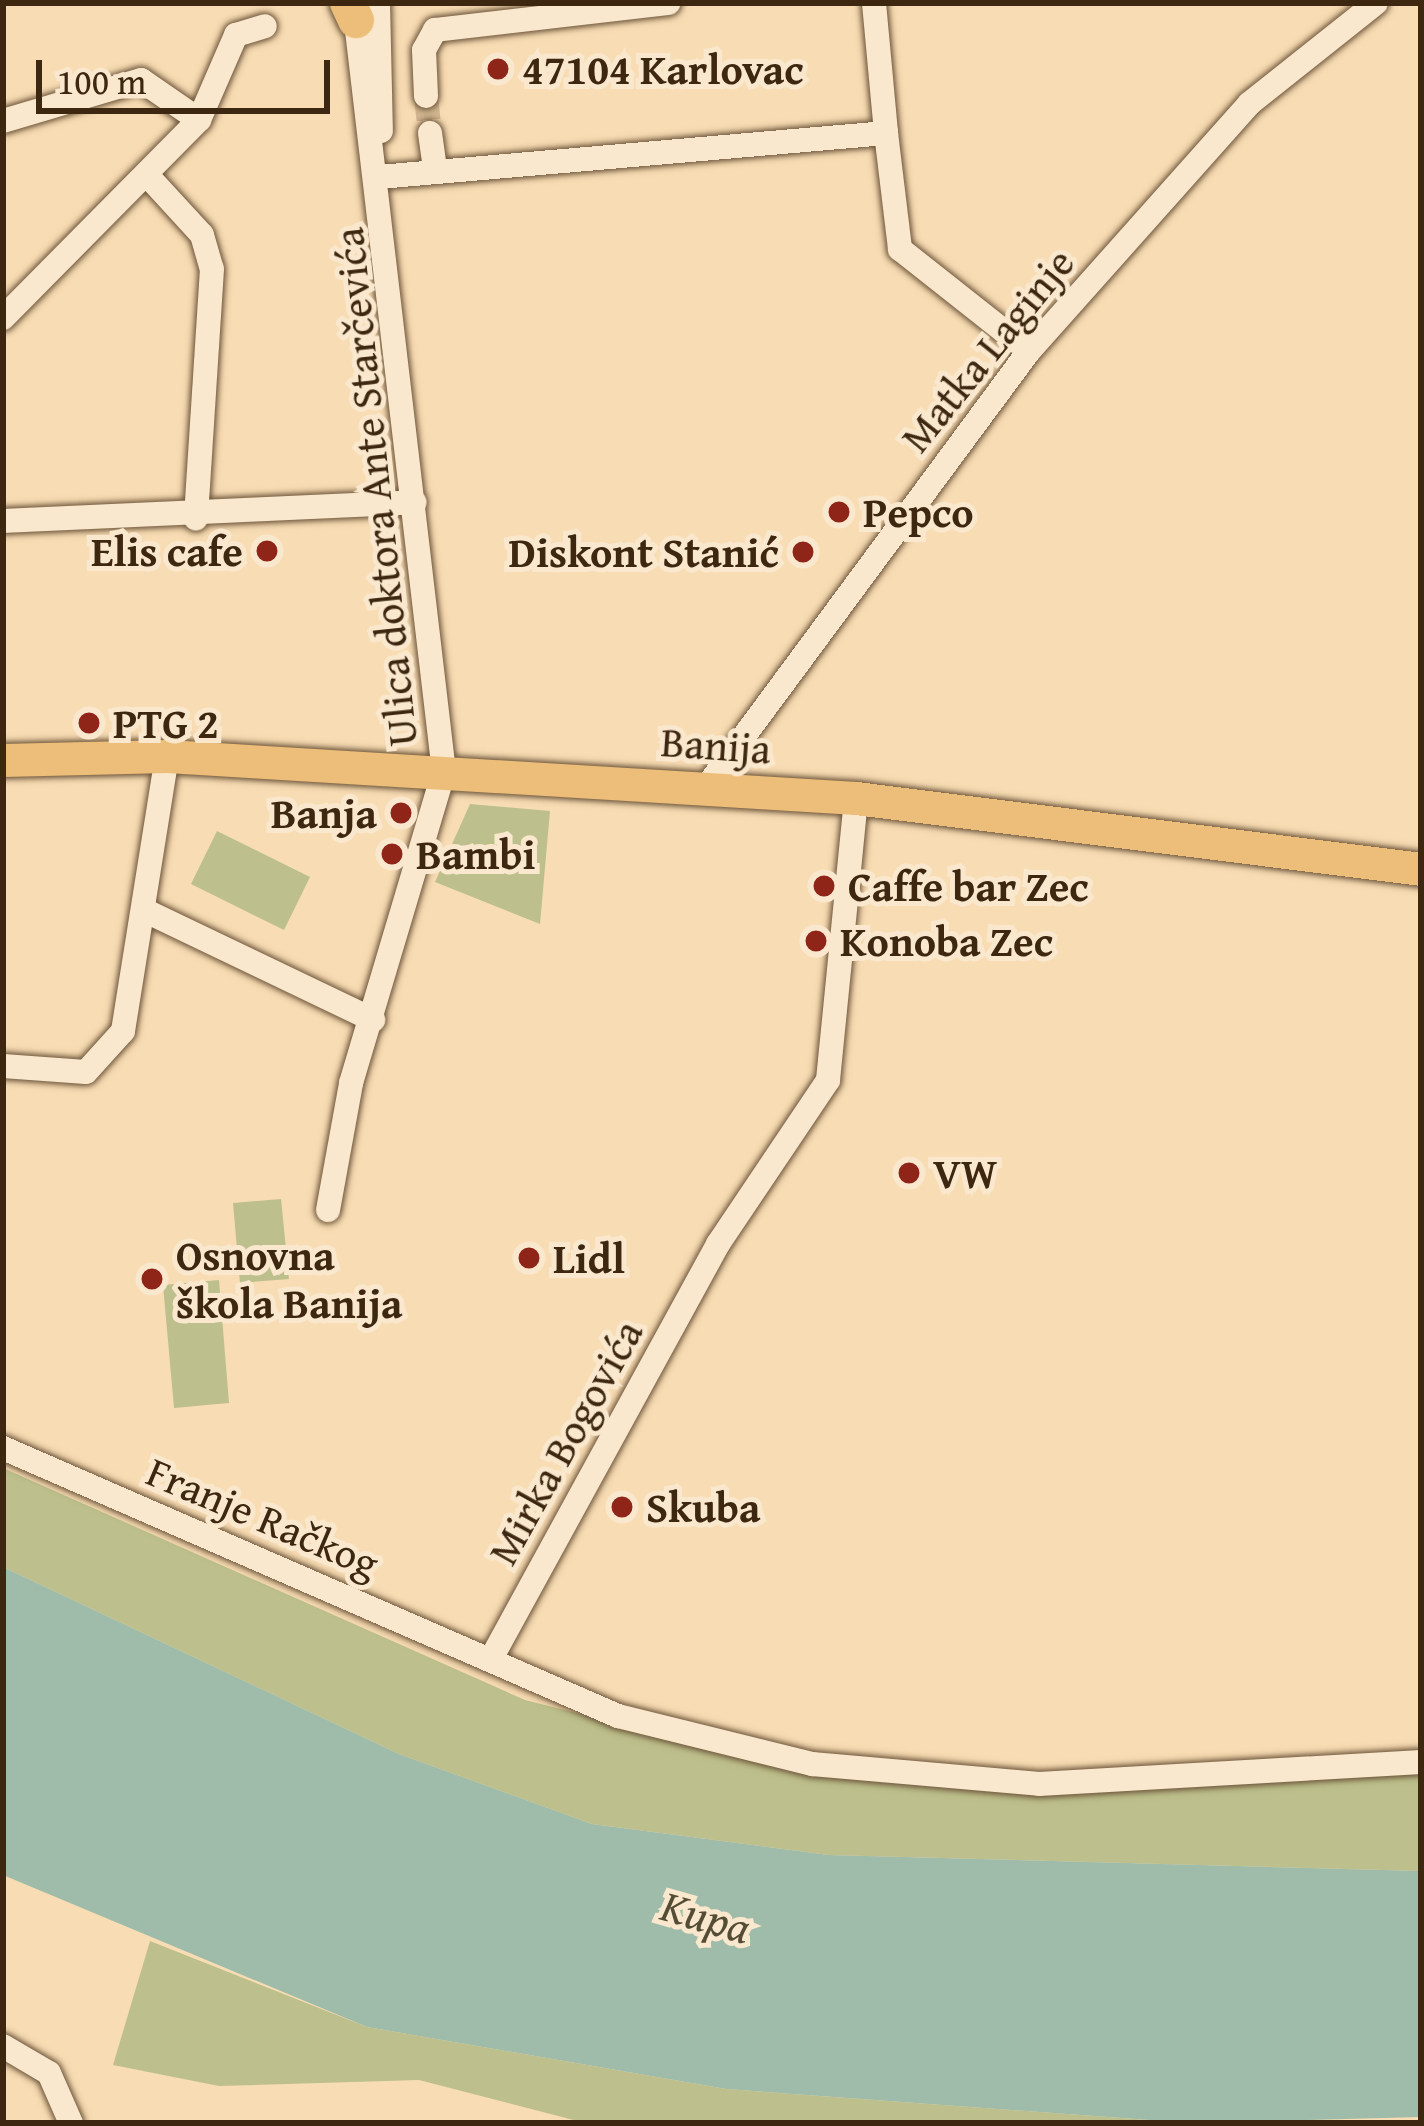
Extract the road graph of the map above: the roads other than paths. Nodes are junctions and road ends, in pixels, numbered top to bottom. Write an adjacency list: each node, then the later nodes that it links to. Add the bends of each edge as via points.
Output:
1 (668, 3): 6 (street, via 435,30 424,50)
2 (874, 3): 9 (street)
3 (1376, 3): 15 (street, Matka Laginje, via 1249,104)
4 (359, 7): 13 (street, Ulica doktora Ante Starčevića)
5 (266, 26): 7 (street, via 236,35)
6 (426, 96)
7 (200, 120): 8 (street, via 141,80); 12 (street)
8 (3, 122)
9 (886, 133): 11 (street); 15 (street, via 900,249)
10 (430, 134): 11 (street)
11 (435, 168): 13 (street)
12 (147, 175): 14 (street); 17 (street, via 202,235 212,269)
13 (380, 178): 16 (street, Ulica doktora Ante Starčevića)
14 (3, 318)
15 (1029, 351): 22 (street, Matka Laginje)
16 (415, 502): 17 (street); 21 (street, Ulica doktora Ante Starčevića)
17 (196, 518): 18 (street)
18 (3, 520)
19 (167, 756): 20 (main road, Banija); 21 (main road, Banija); 25 (street)
20 (3, 760)
21 (445, 772): 22 (main road, Banija); 26 (street, Ulica doktora Ante Starčevića)
22 (705, 789): 23 (main road, Banija)
23 (856, 798): 24 (main road, Banija); 30 (street, Mirka Bogovića, via 829,1079 718,1244)
24 (1421, 869)
25 (146, 911): 26 (street); 27 (street, via 123,1031 107,1056 60,1076)
26 (373, 1020): 28 (street, Ulica doktora Ante Starčevića, via 351,1083)
27 (3, 1066)
28 (328, 1210)
29 (3, 1448): 30 (street, Franje Račkog)
30 (492, 1657): 31 (street, Franje Račkog, via 618,1716 812,1764 1039,1784)
31 (1421, 1762)
32 (3, 2046): 33 (street, via 49,2073)
33 (71, 2123)

